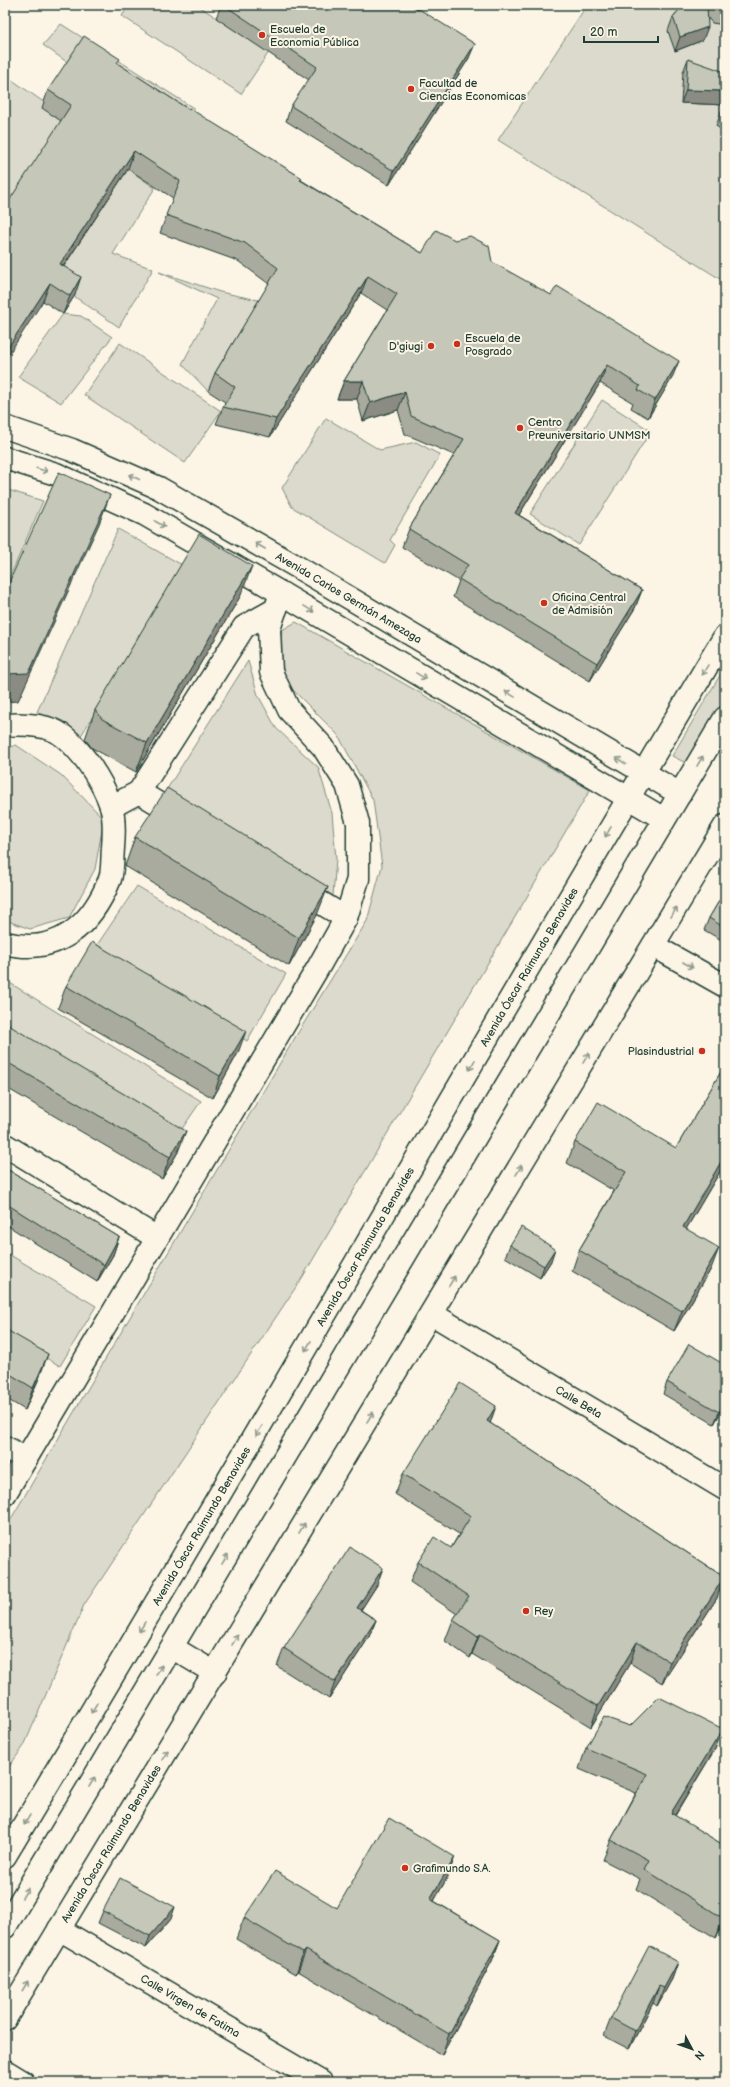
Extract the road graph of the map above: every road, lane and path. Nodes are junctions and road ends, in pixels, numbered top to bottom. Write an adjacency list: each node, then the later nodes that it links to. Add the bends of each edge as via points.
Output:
1 (5, 427): 7 (main road, Avenida Carlos Germán Amezaga, one-way to 1, via 294,565 159,488 72,450)
2 (5, 458): 3 (main road, one-way to 3, via 56,474 144,514)
3 (279, 601): 8 (main road, via 244,627); 10 (main road, one-way to 10); 16 (main road, via 269,629 271,672 289,710 323,747 347,785 358,823 358,878)
4 (725, 636): 7 (main road, Avenida Óscar Raimundo Benavides, one-way to 7)
5 (725, 718): 9 (main road, one-way to 5)
6 (5, 725): 11 (main road, via 27,724 54,730 77,748 94,771)
7 (643, 773): 9 (main road, Avenida Carlos Germán Amezaga); 10 (main road, Avenida Óscar Raimundo Benavides)
8 (139, 792): 11 (main road); 14 (main road)
9 (680, 794): 12 (main road)
10 (628, 798): 12 (main road); 29 (main road, Avenida Óscar Raimundo Benavides, one-way to 29, via 270,1411)
11 (111, 807): 17 (main road, via 114,835 111,877 94,910 70,935 48,945 20,947)
12 (664, 819): 27 (main road, one-way to 12)
13 (725, 826): 18 (main road, Avenida Óscar Raimundo Benavides, one-way to 13)
14 (199, 829)
15 (279, 877): 16 (main road)
16 (346, 918): 21 (main road)
17 (5, 943)
18 (654, 946): 19 (main road, one-way to 19); 22 (main road, Avenida Óscar Raimundo Benavides, one-way to 18)
19 (725, 986)
20 (5, 1146): 21 (main road)
21 (157, 1238): 24 (main road)
22 (432, 1314): 25 (main road, Calle Beta); 28 (main road, Avenida Óscar Raimundo Benavides, one-way to 22)
23 (5, 1447): 24 (main road)
24 (26, 1459): 26 (main road)
25 (725, 1489)
26 (5, 1494)
27 (172, 1648): 28 (main road); 30 (main road, one-way to 27)
28 (215, 1673): 31 (main road, Avenida Óscar Raimundo Benavides, one-way to 28)
29 (5, 1856)
30 (5, 1927)
31 (59, 1929): 32 (main road, Avenida Óscar Raimundo Benavides, one-way to 31); 34 (main road, Calle Virgen de Fatima)
32 (5, 2019)
33 (5, 2071): 35 (main road)
34 (307, 2079)
35 (23, 2082)

